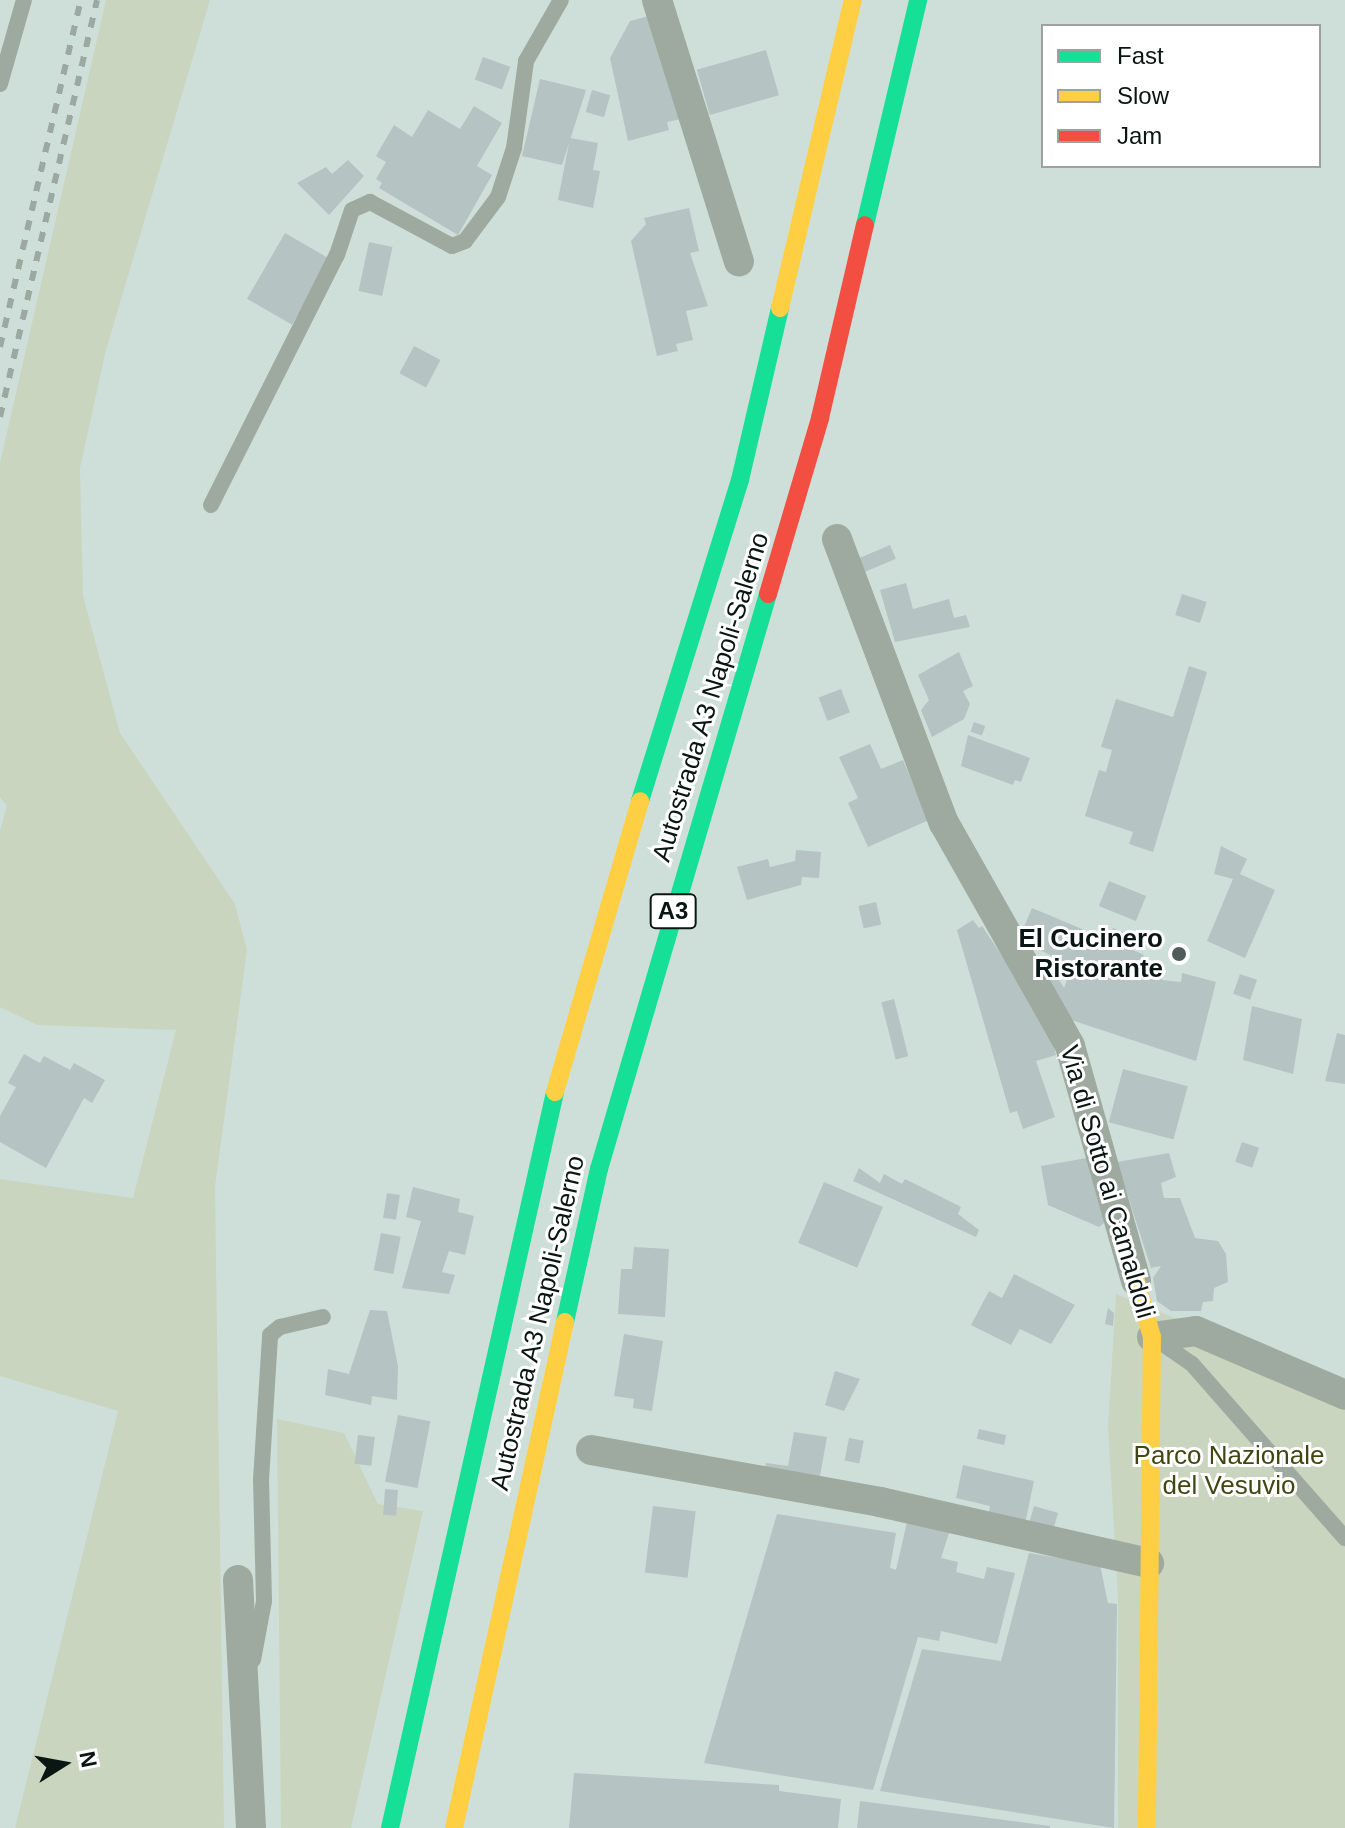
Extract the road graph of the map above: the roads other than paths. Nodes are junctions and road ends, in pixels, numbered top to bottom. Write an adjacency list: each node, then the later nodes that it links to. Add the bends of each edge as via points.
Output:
1 (24, 0): 6 (lane)
2 (561, 0): 8 (lane, via 526,61 514,148 498,197 465,241 452,246 370,202 352,210 337,255)
3 (657, 0): 7 (street)
4 (853, 0): 20 (main road, Autostrada A3 Napoli-Salerno / A3, via 740,480 600,929 542,1138)
5 (918, 0): 21 (main road, Autostrada A3 Napoli-Salerno / A3, via 816,432 599,1169)
6 (0, 84)
7 (739, 261)
8 (211, 505)
9 (837, 539): 10 (street, Via di Sotto ai Camaldoli, via 944,823 1070,1046)
10 (1136, 1281): 12 (main road, Via di Sotto ai Camaldoli)
11 (323, 1317): 18 (lane, via 280,1327 270,1335 261,1480 264,1601)
12 (1152, 1337): 13 (street, via 1196,1331); 15 (lane, via 1192,1364); 16 (main road, Via di Sotto ai Camaldoli)
13 (1345, 1395)
14 (591, 1450): 16 (street, via 880,1502)
15 (1345, 1538)
16 (1149, 1563): 22 (main road, Via di Sotto ai Camaldoli)
17 (238, 1580): 18 (street)
18 (244, 1705): 19 (street)
19 (251, 1828)
20 (390, 1828)
21 (454, 1828)
22 (1147, 1828)

